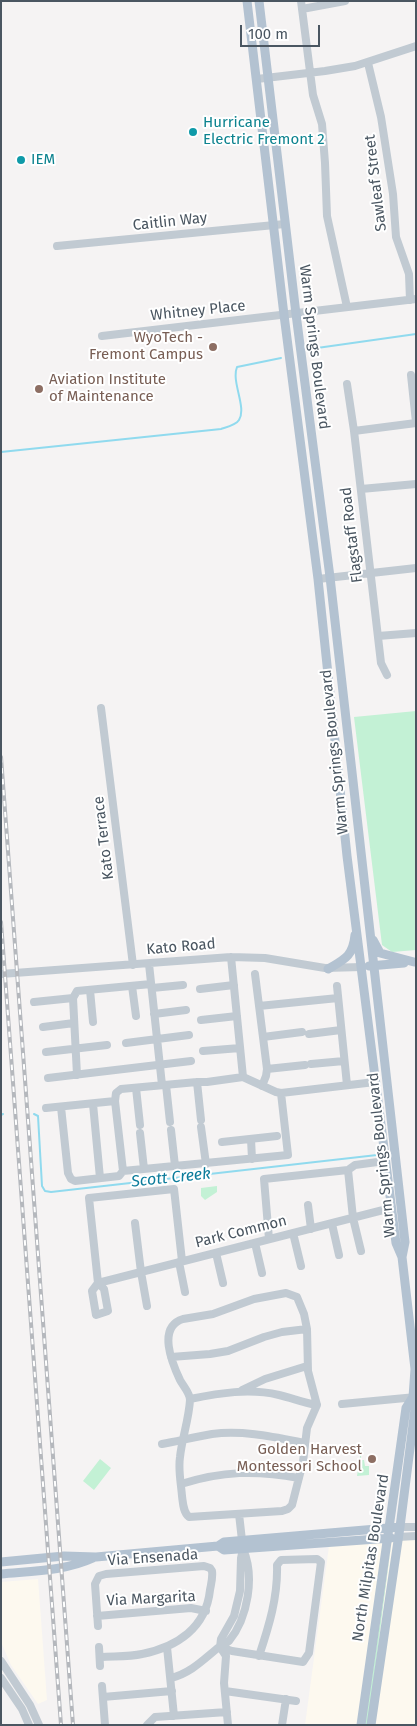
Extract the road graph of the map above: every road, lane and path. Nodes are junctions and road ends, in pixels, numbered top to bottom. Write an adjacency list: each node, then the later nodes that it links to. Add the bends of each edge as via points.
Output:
1 (247, 1): 9 (main road, Warm Springs Boulevard)
2 (259, 1): 8 (main road, Warm Springs Boulevard)
3 (345, 1): 4 (street)
4 (301, 5): 7 (street)
5 (416, 46): 6 (street)
6 (368, 63): 7 (street); 13 (street, Sawleaf Street, via 382,117 396,237 409,274)
7 (310, 73): 8 (street); 14 (street, via 322,124 327,216)
8 (268, 77): 9 (street); 10 (main road, Warm Springs Boulevard)
9 (256, 79): 11 (main road, Warm Springs Boulevard)
10 (285, 224): 11 (street, Caitlin Way); 15 (main road, Warm Springs Boulevard)
11 (274, 225): 12 (street, Caitlin Way); 16 (main road, Warm Springs Boulevard)
12 (57, 246)
13 (413, 300): 14 (street, Whitney Place)
14 (347, 306): 15 (street, Whitney Place)
15 (296, 314): 16 (street, Whitney Place); 23 (main road, Warm Springs Boulevard)
16 (284, 316): 17 (street, Whitney Place); 22 (main road, Warm Springs Boulevard)
17 (102, 336)
18 (412, 374): 20 (street)
19 (347, 384): 21 (street, Flagstaff Road)
20 (416, 422): 21 (street)
21 (354, 431): 25 (street, Flagstaff Road)
22 (300, 437): 23 (main road, via 306,442 310,472); 29 (main road, Warm Springs Boulevard)
23 (318, 484): 28 (main road, Warm Springs Boulevard)
24 (416, 484): 25 (street)
25 (361, 489): 27 (street, Flagstaff Road)
26 (416, 568): 27 (street)
27 (370, 574): 28 (street); 31 (street, Flagstaff Road)
28 (330, 577): 29 (street); 35 (main road, Warm Springs Boulevard)
29 (318, 579): 34 (main road, Warm Springs Boulevard)
30 (416, 634): 31 (street)
31 (378, 636): 32 (street, Flagstaff Road, via 381,663)
32 (387, 675)
33 (101, 708): 39 (street, Kato Terrace)
34 (356, 918): 41 (main road, Warm Springs Boulevard); 42 (main road, via 354,945 349,955)
35 (370, 930): 37 (main road, via 380,953); 40 (main road, Warm Springs Boulevard)
36 (231, 957): 38 (street, Kato Road); 42 (street, Kato Road); 46 (street)
37 (415, 962): 40 (main road)
38 (149, 964): 39 (street, Kato Road); 48 (street)
39 (133, 965): 43 (street, Kato Road)
40 (374, 966): 41 (main road); 92 (main road, Warm Springs Boulevard)
41 (362, 967): 42 (street, Kato Road); 82 (main road, Warm Springs Boulevard)
42 (328, 968)
43 (1, 974)
44 (255, 974): 55 (street)
45 (183, 984): 48 (street)
46 (234, 985): 50 (street); 59 (street)
47 (132, 986): 48 (street); 51 (street); 58 (street)
48 (151, 986): 57 (street)
49 (336, 986): 53 (street)
50 (200, 989)
51 (90, 990): 52 (street, via 77,991); 61 (street)
52 (72, 998): 54 (street); 62 (street)
53 (338, 998): 55 (street); 64 (street)
54 (34, 1002)
55 (259, 1006): 66 (street)
56 (186, 1010): 57 (street)
57 (154, 1014): 67 (street)
58 (136, 1016)
59 (237, 1016): 60 (street); 70 (street)
60 (201, 1020)
61 (93, 1022)
62 (74, 1023): 63 (street); 71 (street)
63 (43, 1027)
64 (341, 1030): 66 (street); 75 (street)
65 (189, 1035): 67 (street)
66 (263, 1037): 77 (street)
67 (157, 1039): 68 (street); 76 (street)
68 (126, 1043)
69 (107, 1044): 71 (street)
70 (240, 1048): 72 (street); 79 (street)
71 (75, 1049): 73 (street); 78 (street)
72 (203, 1051)
73 (46, 1052)
74 (192, 1061): 76 (street)
75 (344, 1061): 77 (street); 84 (street)
76 (160, 1064): 78 (street); 83 (street)
77 (267, 1069): 85 (street)
78 (77, 1075): 80 (street)
79 (243, 1077): 81 (street); 85 (street)
80 (48, 1078)
81 (197, 1082): 83 (street); 99 (street)
82 (375, 1082): 84 (street); 92 (main road, via 383,1083 387,1117); 98 (main road, Warm Springs Boulevard)
83 (164, 1085): 86 (street); 100 (street)
84 (347, 1085): 87 (street)
85 (262, 1086): 87 (street)
86 (136, 1088): 88 (street, via 122,1089); 101 (street)
87 (281, 1093): 97 (street, via 288,1155)
88 (115, 1097): 89 (street); 103 (street)
89 (92, 1104): 90 (street); 104 (street)
90 (61, 1107): 91 (street); 104 (street, via 71,1179)
91 (46, 1108)
92 (392, 1125): 95 (main road, Warm Springs Boulevard)
93 (277, 1136): 94 (street)
94 (251, 1139): 96 (street); 97 (street)
95 (393, 1139): 106 (main road, via 390,1148 395,1192); 114 (main road, Warm Springs Boulevard)
96 (222, 1142)
97 (252, 1159): 99 (street)
98 (385, 1161): 102 (street, via 355,1165); 106 (main road, Warm Springs Boulevard)
99 (206, 1164): 100 (street)
100 (175, 1166): 101 (street)
101 (144, 1169): 103 (street)
102 (348, 1170): 107 (street); 112 (street, via 264,1179)
103 (123, 1171): 104 (street, via 119,1176)
104 (100, 1178)
105 (308, 1205): 110 (street)
106 (391, 1208): 107 (street, Park Common); 114 (main road, via 397,1212); 118 (main road, Warm Springs Boulevard, via 396,1243)
107 (354, 1218): 109 (street, Park Common); 115 (street)
108 (135, 1223): 121 (street)
109 (332, 1224): 110 (street, Park Common); 117 (street)
110 (310, 1229): 111 (street, Park Common)
111 (293, 1233): 112 (street, Park Common); 120 (street)
112 (269, 1239): 113 (street, Park Common)
113 (254, 1243): 116 (street, Park Common); 122 (street)
114 (404, 1247): 118 (main road, Warm Springs Boulevard)
115 (361, 1251)
116 (216, 1253): 119 (street, Park Common); 123 (street)
117 (339, 1255)
118 (402, 1257): 126 (main road, North Milpitas Boulevard)
119 (180, 1262): 121 (street, Park Common); 121 (street, Park Common, via 174,1189 89,1198 98,1283); 124 (street)
120 (301, 1266)
121 (141, 1272): 125 (street)
122 (262, 1273)
123 (223, 1284)
124 (185, 1292)
125 (148, 1306)
126 (412, 1309): 131 (main road, North Milpitas Boulevard)
127 (307, 1329): 128 (street, via 264,1337 228,1351); 128 (street, via 300,1302 294,1295 286,1293 254,1299 213,1314 178,1320 169,1334); 129 (street)
128 (170, 1357): 132 (street)
129 (307, 1366): 130 (street, via 265,1379); 134 (street)
130 (238, 1392): 132 (street); 134 (street, via 278,1395)
131 (414, 1397): 133 (street); 138 (main road, North Milpitas Boulevard); 144 (main road, North Milpitas Boulevard, via 406,1408)
132 (190, 1399): 135 (street)
133 (342, 1404)
134 (317, 1406): 136 (street, via 307,1428)
135 (183, 1441): 136 (street, via 211,1434 240,1433); 137 (street); 140 (street)
136 (305, 1443): 139 (street)
137 (162, 1444)
138 (412, 1455): 142 (main road, North Milpitas Boulevard)
139 (299, 1478): 140 (street, via 250,1472 200,1478); 141 (street, via 288,1509)
140 (181, 1484): 141 (street, via 183,1504 189,1517)
141 (239, 1514): 148 (street)
142 (400, 1527): 143 (street); 144 (main road); 146 (main road, North Milpitas Boulevard)
143 (416, 1527)
144 (390, 1528): 147 (main road, North Milpitas Boulevard); 148 (main road)
145 (416, 1536): 146 (street)
146 (398, 1537): 147 (main road); 181 (main road, North Milpitas Boulevard)
147 (388, 1538): 148 (main road); 180 (main road, North Milpitas Boulevard)
148 (243, 1552): 149 (main road, via 218,1546); 157 (street, via 248,1585 242,1614 228,1642)
149 (96, 1557): 150 (main road, via 64,1556); 151 (main road, via 78,1565)
150 (1, 1562)
151 (1, 1574)
152 (206, 1610): 153 (street, Via Margarita, via 192,1608); 153 (street, Via Ensenada, via 213,1576 210,1568 204,1566 99,1576 95,1584); 156 (street, via 191,1631)
153 (97, 1616): 154 (street)
154 (98, 1626)
155 (99, 1647): 159 (street)
156 (167, 1647): 159 (street, via 140,1654); 163 (street)
157 (220, 1647): 158 (street); 163 (street, via 184,1674); 166 (street, via 226,1656)
158 (259, 1656): 158 (street, via 273,1611 276,1565 281,1560 312,1558 321,1562 307,1658 303,1662)
159 (100, 1657): 161 (street)
160 (1, 1661): 174 (street)
161 (100, 1666)
162 (1, 1678): 173 (street)
163 (171, 1678): 165 (street)
164 (102, 1686): 167 (street)
165 (172, 1691): 167 (street); 172 (street)
166 (225, 1691): 168 (street); 170 (street)
167 (103, 1697): 175 (street)
168 (286, 1699): 169 (street); 179 (street)
169 (296, 1701)
170 (227, 1712): 171 (street); 178 (street)
171 (186, 1715): 172 (street); 177 (street)
172 (174, 1716): 176 (street, via 155,1717)
173 (29, 1725)
174 (39, 1725)
175 (105, 1725)
176 (147, 1725)
177 (187, 1725)
178 (228, 1725)
179 (282, 1725)
180 (361, 1725)
181 (371, 1725)

